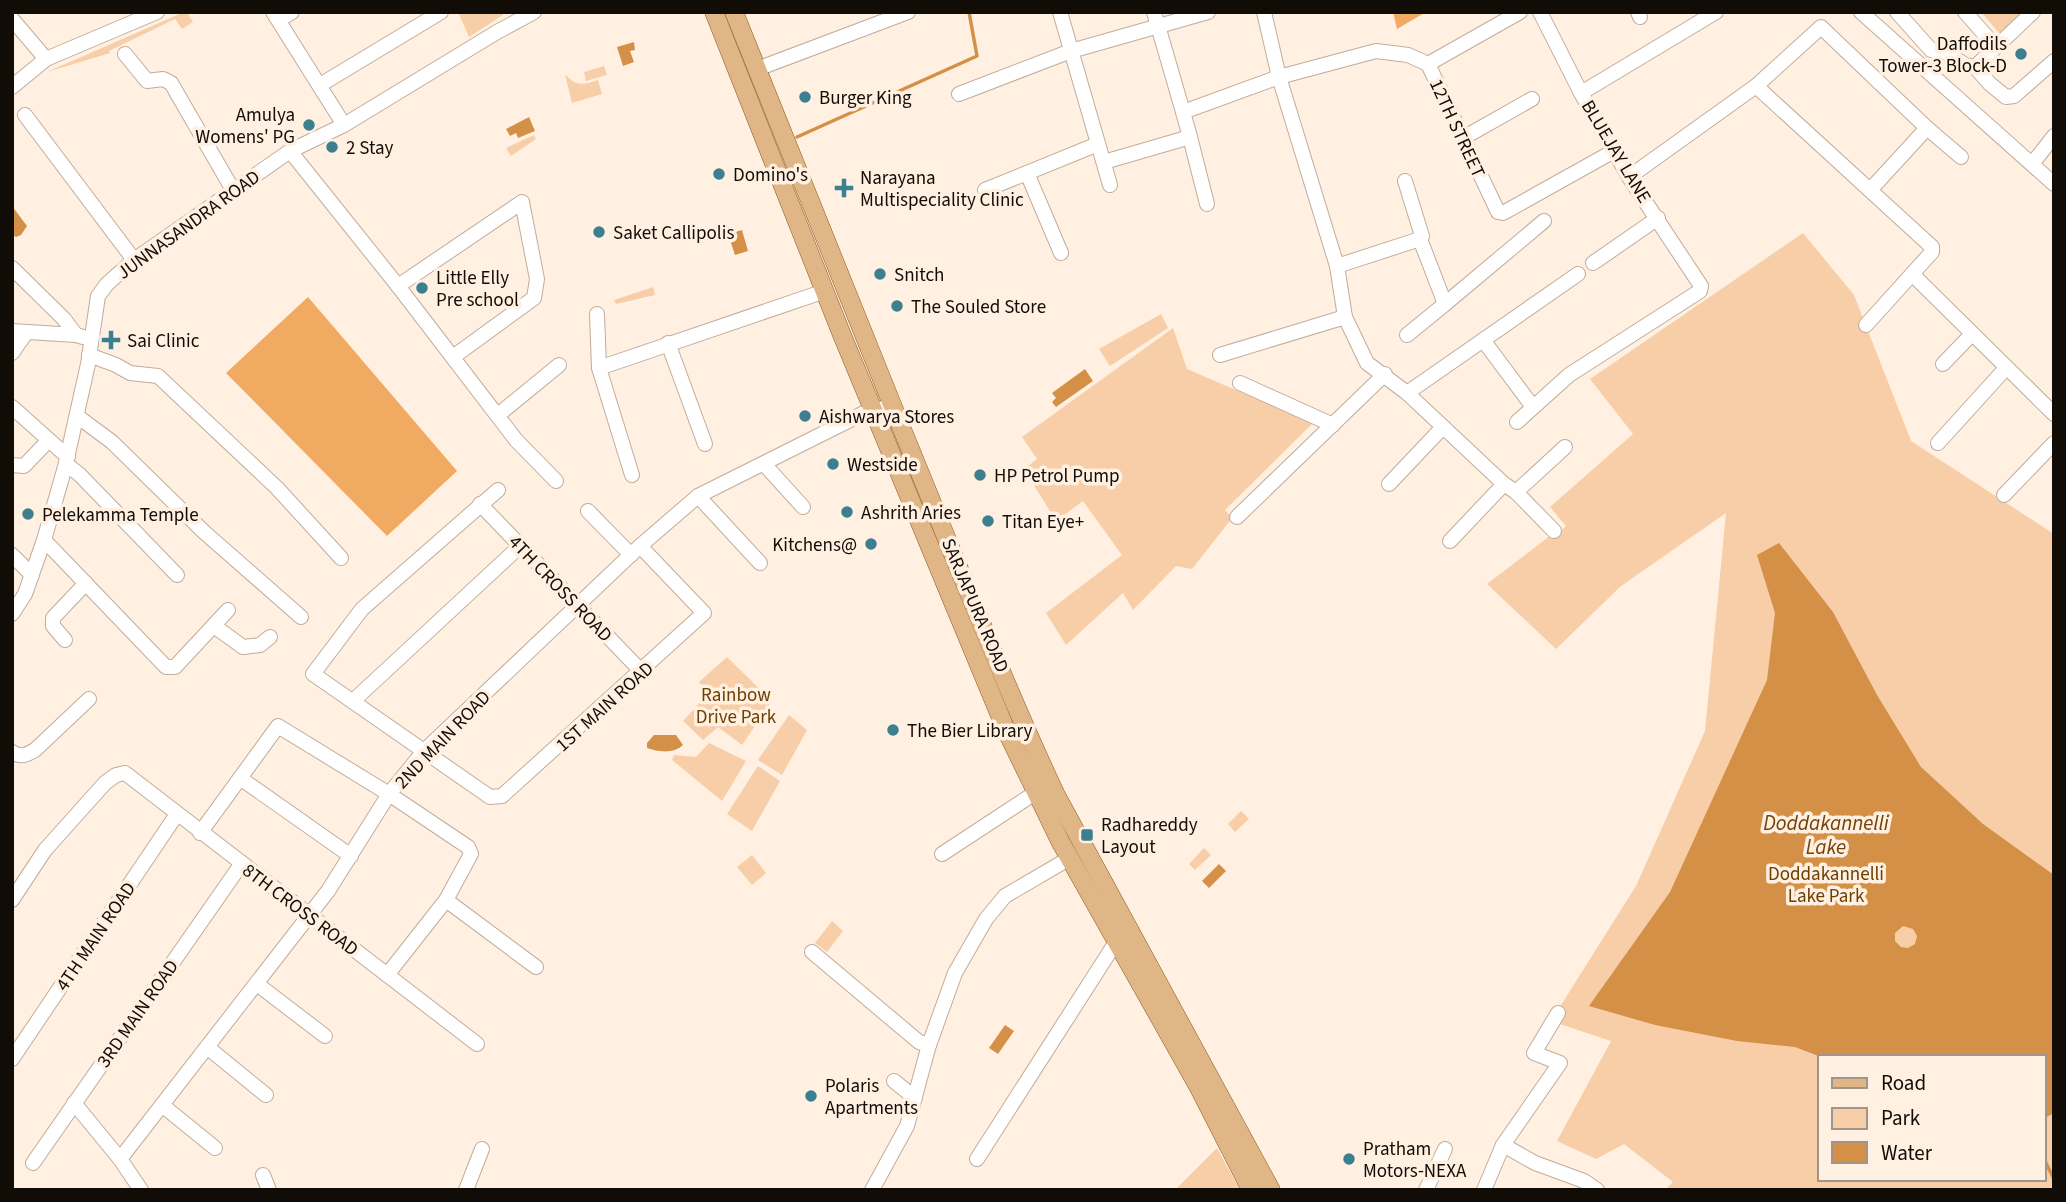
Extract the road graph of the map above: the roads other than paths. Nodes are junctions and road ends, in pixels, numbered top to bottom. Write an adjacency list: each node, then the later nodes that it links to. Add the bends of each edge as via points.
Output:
1 (292, 12): 18 (street)
2 (441, 12): 30 (street)
3 (534, 12): 38 (street, JUNNASANDRA ROAD)
4 (714, 12): 69 (main road, SARJAPURA ROAD)
5 (734, 12): 28 (main road, SARJAPURA ROAD)
6 (908, 12): 28 (street)
7 (1060, 12): 22 (street)
8 (1208, 12): 20 (street)
9 (1264, 12): 29 (street)
10 (1520, 12): 26 (street)
11 (1540, 12): 33 (street, BLUEJAY LANE)
12 (1716, 12): 33 (street)
13 (1861, 12): 48 (street)
14 (1897, 12): 27 (street, via 1931,50 1946,52)
15 (1965, 12): 21 (street)
16 (2033, 12): 21 (street)
17 (154, 13): 24 (street)
18 (276, 16): 30 (street)
19 (12, 19): 24 (street)
20 (1156, 19): 22 (street); 36 (street)
21 (1995, 46): 27 (street)
22 (1071, 51): 34 (street); 43 (street)
23 (125, 54): 55 (street, via 144,80 171,83)
24 (46, 58): 32 (street)
25 (2054, 61): 27 (street, via 2010,97)
26 (1428, 64): 29 (street, 12TH STREET, via 1408,55 1376,51); 42 (street, 12TH STREET)
27 (1975, 67)
28 (757, 69): 93 (main road, SARJAPURA ROAD)
29 (1279, 77): 36 (street, 12TH STREET); 64 (street)
30 (320, 85): 38 (street)
31 (1756, 86): 39 (street, via 1821,27); 50 (street); 54 (street)
32 (12, 87)
33 (1581, 93): 45 (street, BLUEJAY LANE)
34 (959, 94)
35 (1532, 99): 42 (street)
36 (1183, 112): 41 (street)
37 (25, 115): 62 (street)
38 (344, 125): 44 (street, JUNNASANDRA ROAD)
39 (1927, 128): 46 (street); 54 (street)
40 (2054, 136): 48 (street)
41 (1190, 137): 47 (street); 57 (street)
42 (1463, 138): 45 (street, 12TH STREET, via 1495,208 1503,213)
43 (1098, 144): 47 (street); 49 (street)
44 (290, 151): 55 (street, JUNNASANDRA ROAD); 68 (street)
45 (1615, 151): 50 (street, BLUEJAY LANE)
46 (1961, 157)
47 (1104, 162): 53 (street)
48 (2032, 164): 52 (street)
49 (1027, 173): 56 (street); 61 (street)
50 (1629, 177): 58 (street, BLUEJAY LANE)
51 (1405, 181): 60 (street)
52 (2054, 184)
53 (1110, 185)
54 (1871, 189): 67 (street, via 1932,247)
55 (233, 190): 62 (street, JUNNASANDRA ROAD)
56 (985, 190)
57 (1207, 204)
58 (1658, 218): 63 (street); 91 (street, BLUEJAY LANE, via 1700,291 1569,375)
59 (1545, 221): 70 (street)
60 (1420, 239): 64 (street); 70 (street)
61 (1061, 253)
62 (134, 260): 80 (street, JUNNASANDRA ROAD, via 98,296)
63 (1593, 263)
64 (1337, 266): 72 (street)
65 (12, 268): 76 (street)
66 (1578, 274): 78 (street)
67 (1912, 274): 73 (street); 75 (street)
68 (398, 286): 83 (street); 83 (street, via 522,202 537,279 534,298)
69 (825, 290): 79 (street); 93 (main road, SARJAPURA ROAD)
70 (1445, 304): 77 (street)
71 (597, 314): 86 (street)
72 (1345, 317): 82 (street); 88 (street, via 1367,363)
73 (1866, 325)
74 (19, 332): 76 (street); 81 (street)
75 (1972, 334): 84 (street); 87 (street)
76 (76, 335): 80 (street)
77 (1407, 335)
78 (1483, 340): 90 (street); 91 (street)
79 (668, 343): 86 (street); 103 (street)
80 (90, 347): 96 (street, JUNNASANDRA ROAD); 125 (street, via 130,373 158,376 277,488)
81 (12, 353)
82 (1220, 355)
83 (453, 356): 95 (street)
84 (1943, 364)
85 (559, 365): 95 (street)
86 (599, 368): 108 (street)
87 (2006, 368): 94 (street); 101 (street)
88 (1385, 374): 90 (street); 98 (street)
89 (1240, 383): 98 (street)
90 (1407, 393): 99 (street)
91 (1533, 407): 97 (street)
92 (12, 408): 100 (street)
93 (882, 408): 106 (street, 2ND MAIN ROAD); 144 (main road, SARJAPURA ROAD, via 984,680); 171 (main road, SARJAPURA ROAD, via 1056,795)
94 (2054, 414)
95 (498, 415): 109 (street)
96 (77, 416): 105 (street, JUNNASANDRA ROAD); 134 (street, via 112,442 204,532)
97 (1517, 422)
98 (1333, 425): 118 (street)
99 (1443, 427): 110 (street); 111 (street)
100 (48, 441): 105 (street); 107 (street, via 24,466)
101 (1938, 443)
102 (2054, 443): 113 (street)
103 (705, 444)
104 (1565, 447): 111 (street)
105 (67, 460): 120 (street, JUNNASANDRA ROAD); 128 (street)
106 (764, 464): 114 (street, 2ND MAIN ROAD); 116 (street)
107 (12, 465)
108 (632, 475)
109 (556, 481)
110 (1389, 484)
111 (1510, 488): 119 (street); 121 (street)
112 (498, 490): 115 (street)
113 (2004, 495)
114 (698, 496): 123 (street, 2ND MAIN ROAD); 126 (street)
115 (480, 504): 122 (street, 4TH CROSS ROAD); 140 (street, via 362,609 313,674)
116 (803, 507)
117 (588, 511): 123 (street)
118 (1237, 517)
119 (1554, 531)
120 (44, 540): 127 (street, JUNNASANDRA ROAD); 129 (street)
121 (1450, 541)
122 (519, 547): 131 (street, 4TH CROSS ROAD); 140 (street)
123 (636, 551): 131 (street, 2ND MAIN ROAD); 138 (street, 1ST MAIN ROAD, via 704,613)
124 (12, 555): 127 (street)
125 (341, 558)
126 (760, 563)
127 (32, 575): 130 (street, JUNNASANDRA ROAD)
128 (177, 575)
129 (86, 583): 135 (street, via 166,667 175,667); 137 (street, via 53,618 53,626)
130 (17, 595): 133 (street, JUNNASANDRA ROAD)
131 (579, 604): 138 (street, 4TH CROSS ROAD); 141 (street, 2ND MAIN ROAD)
132 (228, 610): 135 (street)
133 (12, 614)
134 (301, 617)
135 (214, 626): 136 (street, via 243,647 260,645)
136 (270, 637)
137 (65, 640)
138 (642, 672): 141 (street, 1ST MAIN ROAD, via 502,796 490,797)
139 (89, 699): 142 (street, via 35,750 18,756)
140 (354, 701): 141 (street)
141 (424, 751): 145 (street, 2ND MAIN ROAD)
142 (12, 752)
143 (240, 778): 145 (street, via 278,726); 147 (street); 149 (street)
144 (1035, 793): 148 (street); 150 (main road, SARJAPURA ROAD)
145 (389, 794): 149 (street, 2ND MAIN ROAD); 153 (street, via 468,847 471,854)
146 (177, 814): 147 (street, 8TH CROSS ROAD); 152 (street, 8TH CROSS ROAD, via 125,774 116,775 45,850); 165 (street, 4TH MAIN ROAD)
147 (200, 833): 151 (street, 8TH CROSS ROAD)
148 (942, 854)
149 (351, 856): 154 (street, 2ND MAIN ROAD)
150 (1070, 858): 155 (main road, SARJAPURA ROAD); 163 (street, via 998,903 955,973)
151 (242, 863): 154 (street, 8TH CROSS ROAD); 169 (street, 3RD MAIN ROAD)
152 (12, 900)
153 (446, 901): 157 (street); 158 (street)
154 (310, 916): 158 (street, 8TH CROSS ROAD); 159 (street, 2ND MAIN ROAD)
155 (1116, 942): 171 (main road, SARJAPURA ROAD); 177 (street)
156 (812, 952): 163 (street, via 919,1042)
157 (536, 967)
158 (387, 975): 162 (street, 8TH CROSS ROAD)
159 (257, 984): 161 (street); 164 (street, 2ND MAIN ROAD)
160 (1558, 1013): 172 (street, via 1534,1053 1560,1063)
161 (325, 1036)
162 (477, 1044)
163 (929, 1045): 168 (street)
164 (207, 1047): 167 (street); 170 (street, 2ND MAIN ROAD)
165 (12, 1059)
166 (894, 1082): 168 (street)
167 (266, 1095)
168 (915, 1098): 184 (street, via 907,1126)
169 (74, 1103): 176 (street); 178 (street, 3RD MAIN ROAD)
170 (162, 1105): 173 (street); 176 (street, 2ND MAIN ROAD)
171 (1222, 1116): 185 (main road, SARJAPURA ROAD); 186 (main road, SARJAPURA ROAD)
172 (1503, 1145): 180 (street); 188 (street)
173 (215, 1148)
174 (482, 1149): 183 (street)
175 (1445, 1149): 187 (street)
176 (120, 1159): 181 (street)
177 (977, 1159)
178 (33, 1163)
179 (263, 1175): 182 (street)
180 (1486, 1189)
181 (141, 1190)
182 (269, 1190)
183 (466, 1190)
184 (872, 1190)
185 (1251, 1190)
186 (1271, 1190)
187 (1426, 1190)
188 (1597, 1190)

